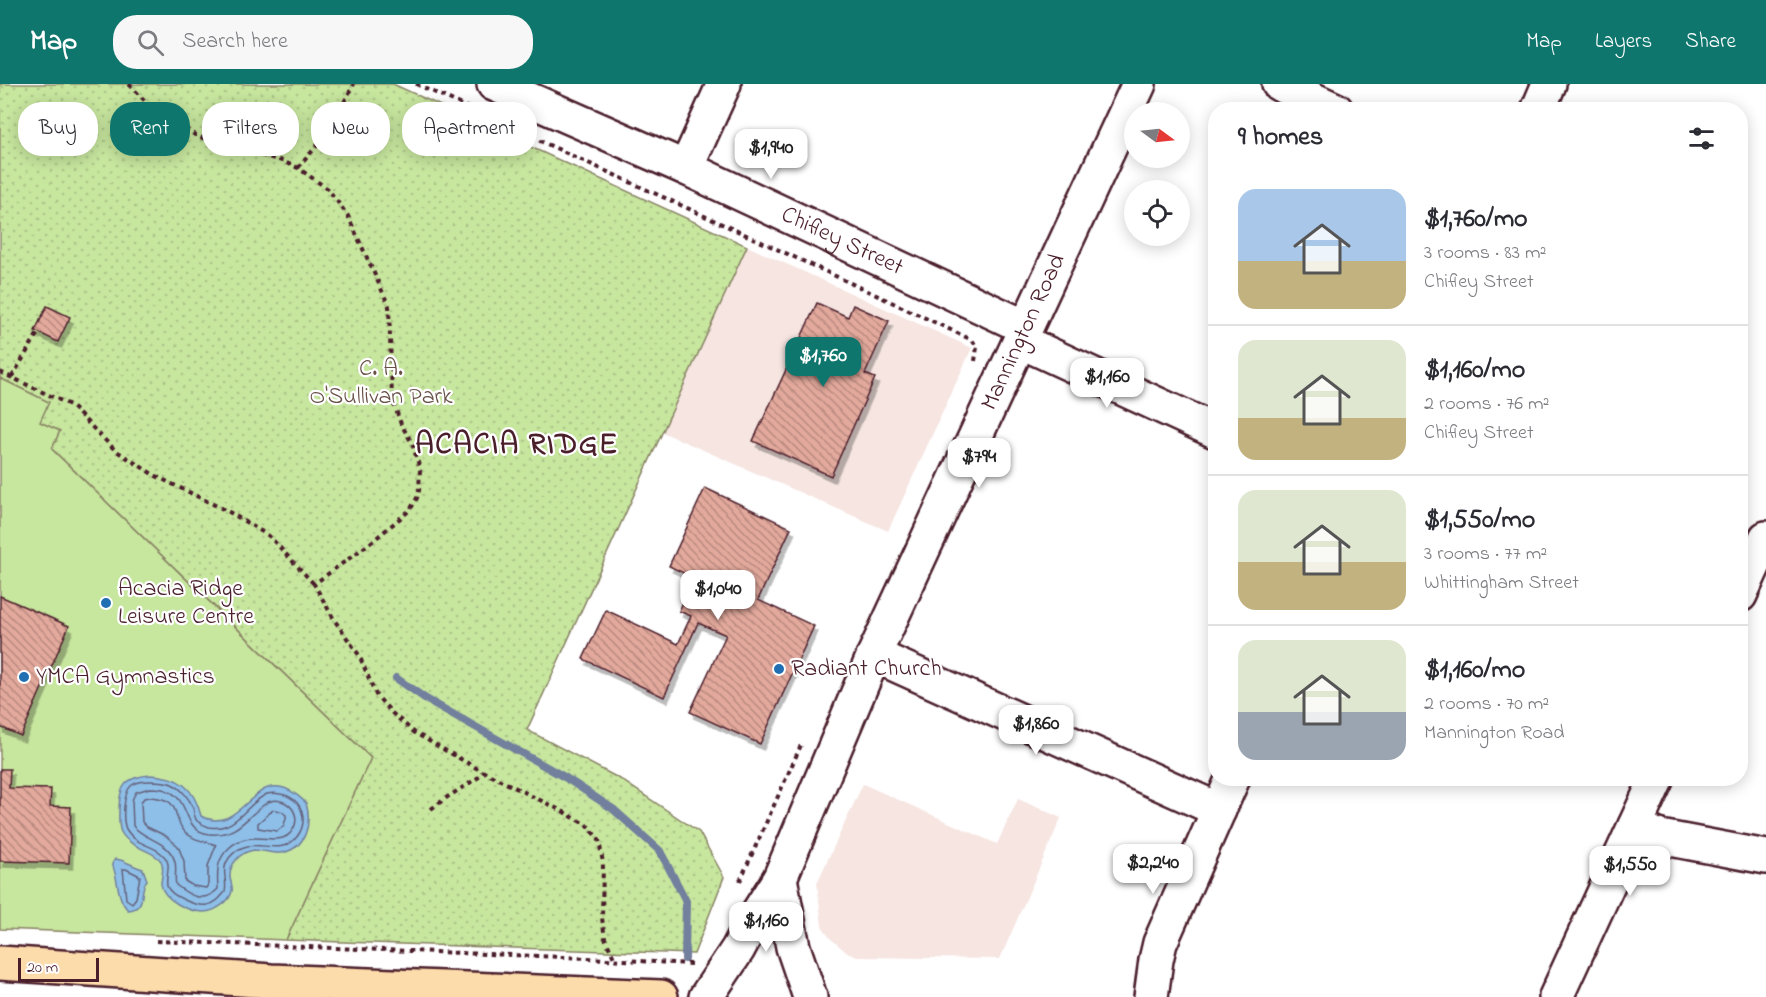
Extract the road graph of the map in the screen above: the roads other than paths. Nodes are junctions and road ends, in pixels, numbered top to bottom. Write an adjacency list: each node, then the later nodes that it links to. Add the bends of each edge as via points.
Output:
1 (494, 84): 8 (street, Chifley Street)
2 (724, 84): 8 (street)
3 (1139, 84): 9 (street, Mannington Road)
4 (1279, 84): 6 (street)
5 (1549, 84): 7 (street)
6 (1318, 102)
7 (1541, 102)
8 (686, 168): 9 (street, Chifley Street)
9 (1022, 334): 10 (street, Chifley Street); 13 (street, Mannington Road)
10 (1208, 427)
11 (1766, 538): 12 (street)
12 (1748, 577)
13 (874, 655): 16 (street); 19 (street, Mannington Road)
14 (1230, 786): 16 (street)
15 (1653, 786): 17 (street)
16 (1219, 810): 24 (street, via 1160,943)
17 (1635, 826): 18 (street, via 1660,837); 25 (street)
18 (1766, 857)
19 (780, 878): 22 (street, Mannington Road); 23 (street, via 793,947)
20 (0, 963): 21 (highway, via 271,981)
21 (662, 997)
22 (706, 997)
23 (810, 997)
24 (1151, 997)
25 (1556, 997)

